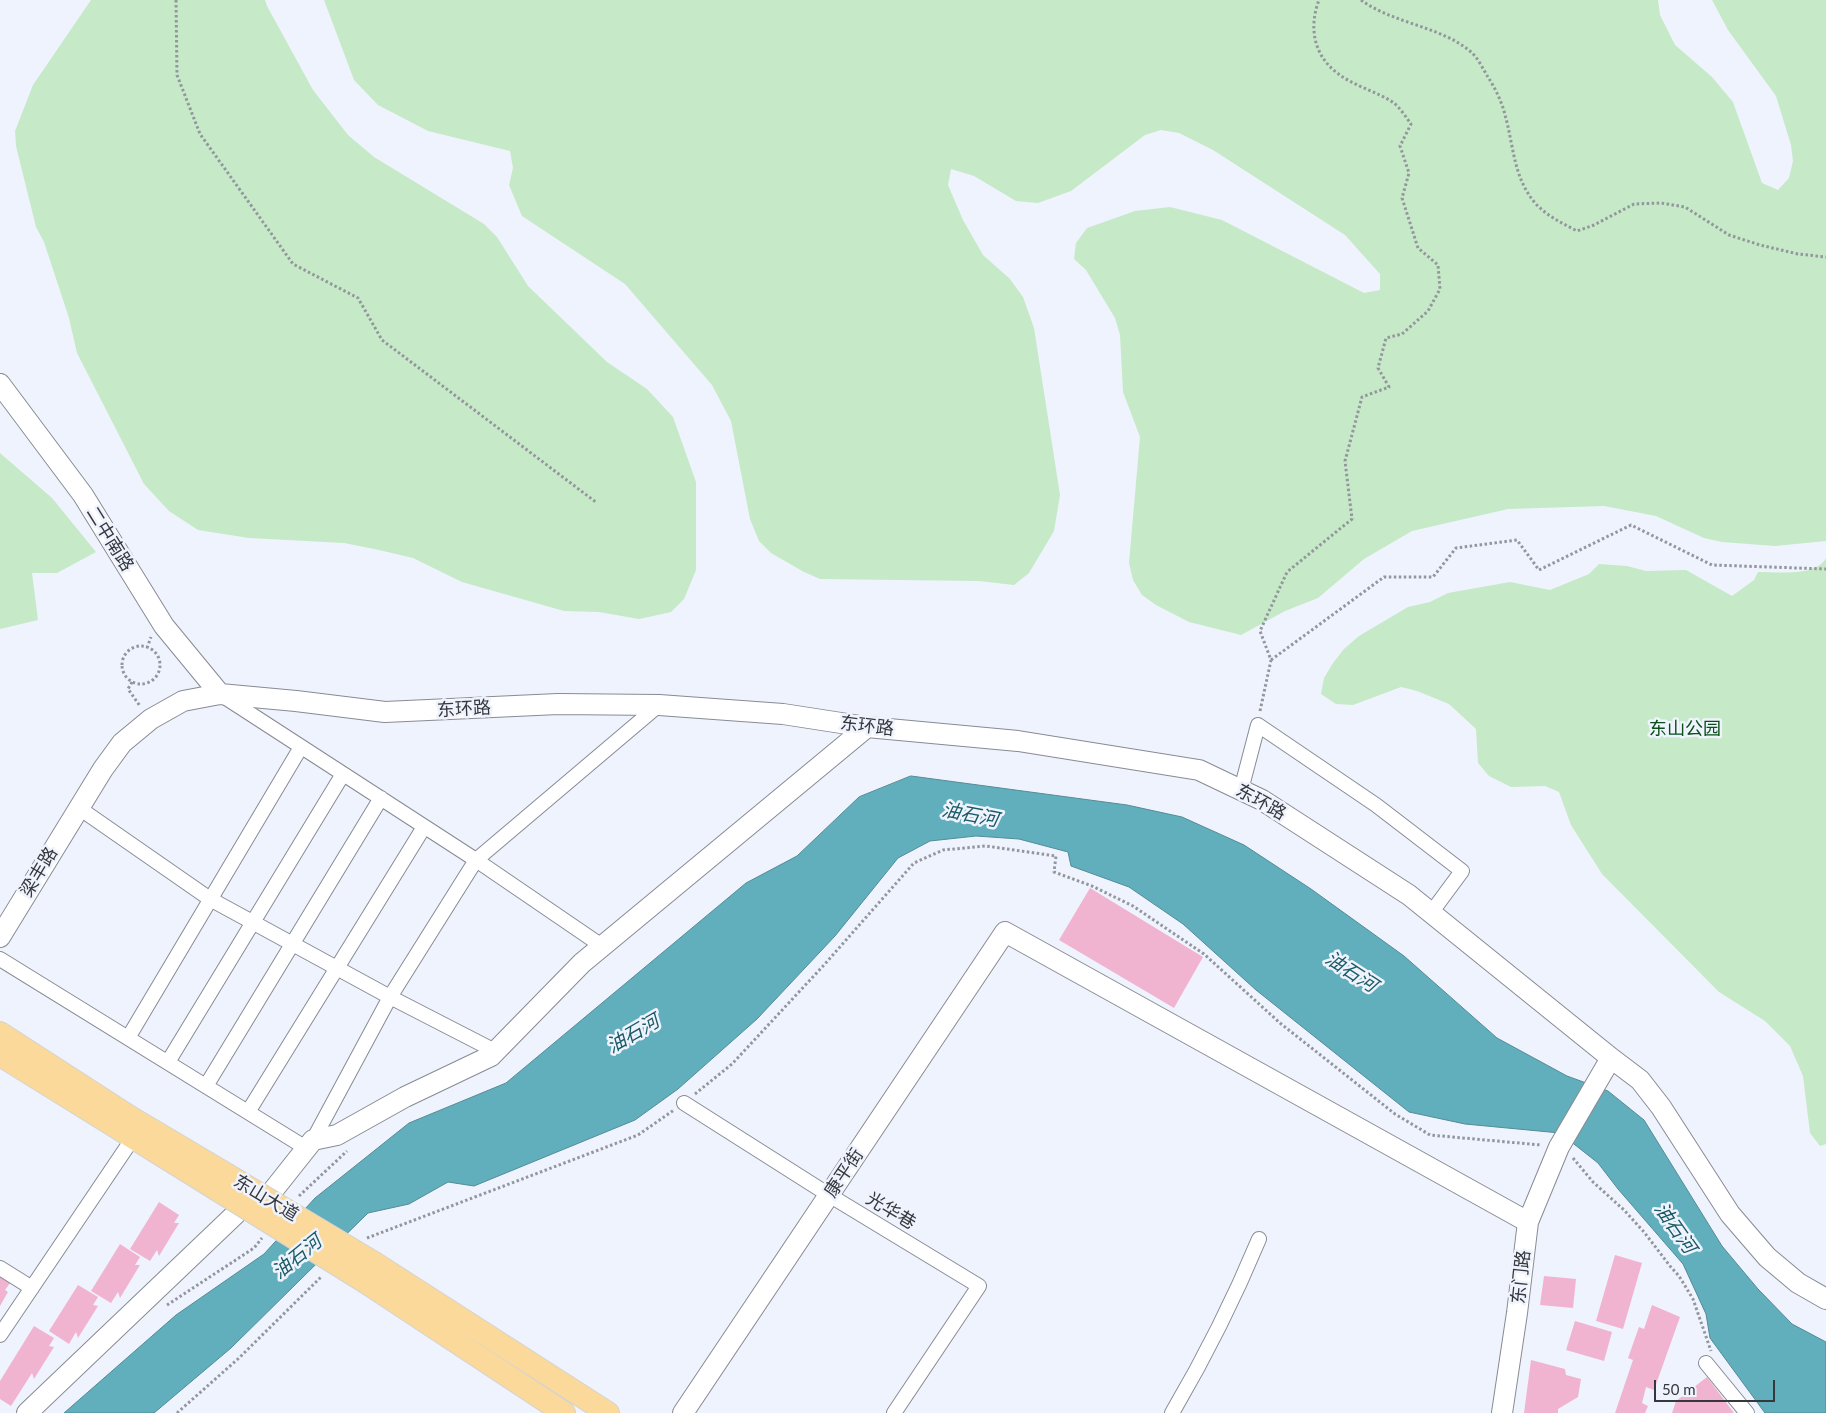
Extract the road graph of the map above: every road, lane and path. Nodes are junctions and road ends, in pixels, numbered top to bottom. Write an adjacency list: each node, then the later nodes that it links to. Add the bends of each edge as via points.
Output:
1 (176, 0): 6 (path, via 177,75 200,134 293,264 358,298 382,340)
2 (1319, 0): 8 (path, via 1314,13 1313,36 1321,56 1336,72 1394,104 1411,124 1400,146 1409,173 1402,198 1418,248 1438,265 1440,289 1428,311 1402,334 1386,338 1378,368 1389,387 1362,397 1345,461 1352,519 1287,572 1260,631)
3 (1361, 0): 4 (path, via 1403,22 1444,35 1472,52 1505,113 1523,186 1552,218 1577,231 1634,204 1661,203 1685,207 1729,235 1760,245 1798,254)
4 (1826, 256)
5 (0, 384): 10 (street, 二中南路, via 83,495 164,626)
6 (596, 503)
7 (1826, 569): 8 (path, via 1712,565 1632,525 1539,570 1516,540 1456,548 1433,577 1384,577)
8 (1271, 660): 13 (path)
9 (132, 682): 9 (path, via 123,670 124,657 133,648 146,647 156,653 160,665 156,676 147,683); 12 (path, via 128,689)
10 (220, 694): 11 (street, 东环路, via 385,712 558,704); 15 (street); 19 (street, 东环路, via 183,701 151,719 122,743)
11 (659, 705): 14 (street, 东环路, via 783,714); 21 (street)
12 (142, 708)
13 (1258, 725): 17 (street); 23 (street, via 1376,805 1462,872)
14 (867, 727): 17 (street, 东环路, via 1018,741 1132,758 1199,770); 27 (street)
15 (301, 747): 16 (street); 22 (street)
16 (342, 774): 18 (street); 24 (street)
17 (1241, 790): 23 (street, 东环路, via 1262,800 1409,895)
18 (381, 798): 20 (street); 26 (street)
19 (79, 808): 22 (street); 25 (street, 梁丰路)
20 (424, 826): 21 (street); 29 (street)
21 (476, 860): 27 (street); 30 (street)
22 (210, 899): 24 (street); 32 (street)
23 (1431, 913): 36 (street, 东环路)
24 (252, 922): 26 (street); 35 (street)
25 (0, 937)
26 (292, 944): 29 (street); 37 (street)
27 (602, 946): 33 (street)
28 (0, 959): 32 (street)
29 (337, 968): 30 (street); 39 (street)
30 (390, 997): 33 (street); 41 (street)
31 (0, 1033): 43 (main road, 东山大道, via 122,1111)
32 (128, 1038): 35 (street)
33 (495, 1052): 41 (street, via 337,1135)
34 (0, 1055): 40 (main road, 东山大道)
35 (168, 1062): 37 (street)
36 (1606, 1066): 42 (street, 东门路); 53 (street, 东环路, via 1640,1080 1704,1170 1730,1214 1767,1257 1798,1283)
37 (206, 1086): 39 (street)
38 (684, 1103): 44 (street, 光华巷)
39 (248, 1112): 41 (street)
40 (133, 1138): 43 (main road, 东山大道); 52 (street)
41 (309, 1144): 45 (street)
42 (1563, 1150): 47 (street, 东门路); 55 (path, via 1624,1210 1679,1276 1693,1299)
43 (221, 1181): 45 (main road, 东山大道, bridge); 46 (main road, 东山大道, bridge)
44 (829, 1195): 47 (street, 康平街, via 1005,932); 60 (street, 康平街); 61 (street, 光华巷, via 979,1286)
45 (267, 1198): 51 (main road, 东山大道, bridge)
46 (244, 1206): 49 (main road, 东山大道, bridge); 56 (street)
47 (1528, 1222): 63 (street, 东门路)
48 (1259, 1239): 62 (street, via 1199,1367)
49 (335, 1263): 51 (main road, 东山大道, bridge); 57 (path, via 239,1358)
50 (0, 1268): 52 (street)
51 (372, 1274): 58 (main road, 东山大道); 59 (main road, 东山大道)
52 (32, 1288): 54 (street)
53 (1826, 1299)
54 (0, 1335)
55 (1710, 1361): 64 (street)
56 (27, 1413)
57 (177, 1413)
58 (564, 1413)
59 (608, 1413)
60 (683, 1413)
61 (894, 1413)
62 (1172, 1413)
63 (1502, 1413)
64 (1747, 1413)

